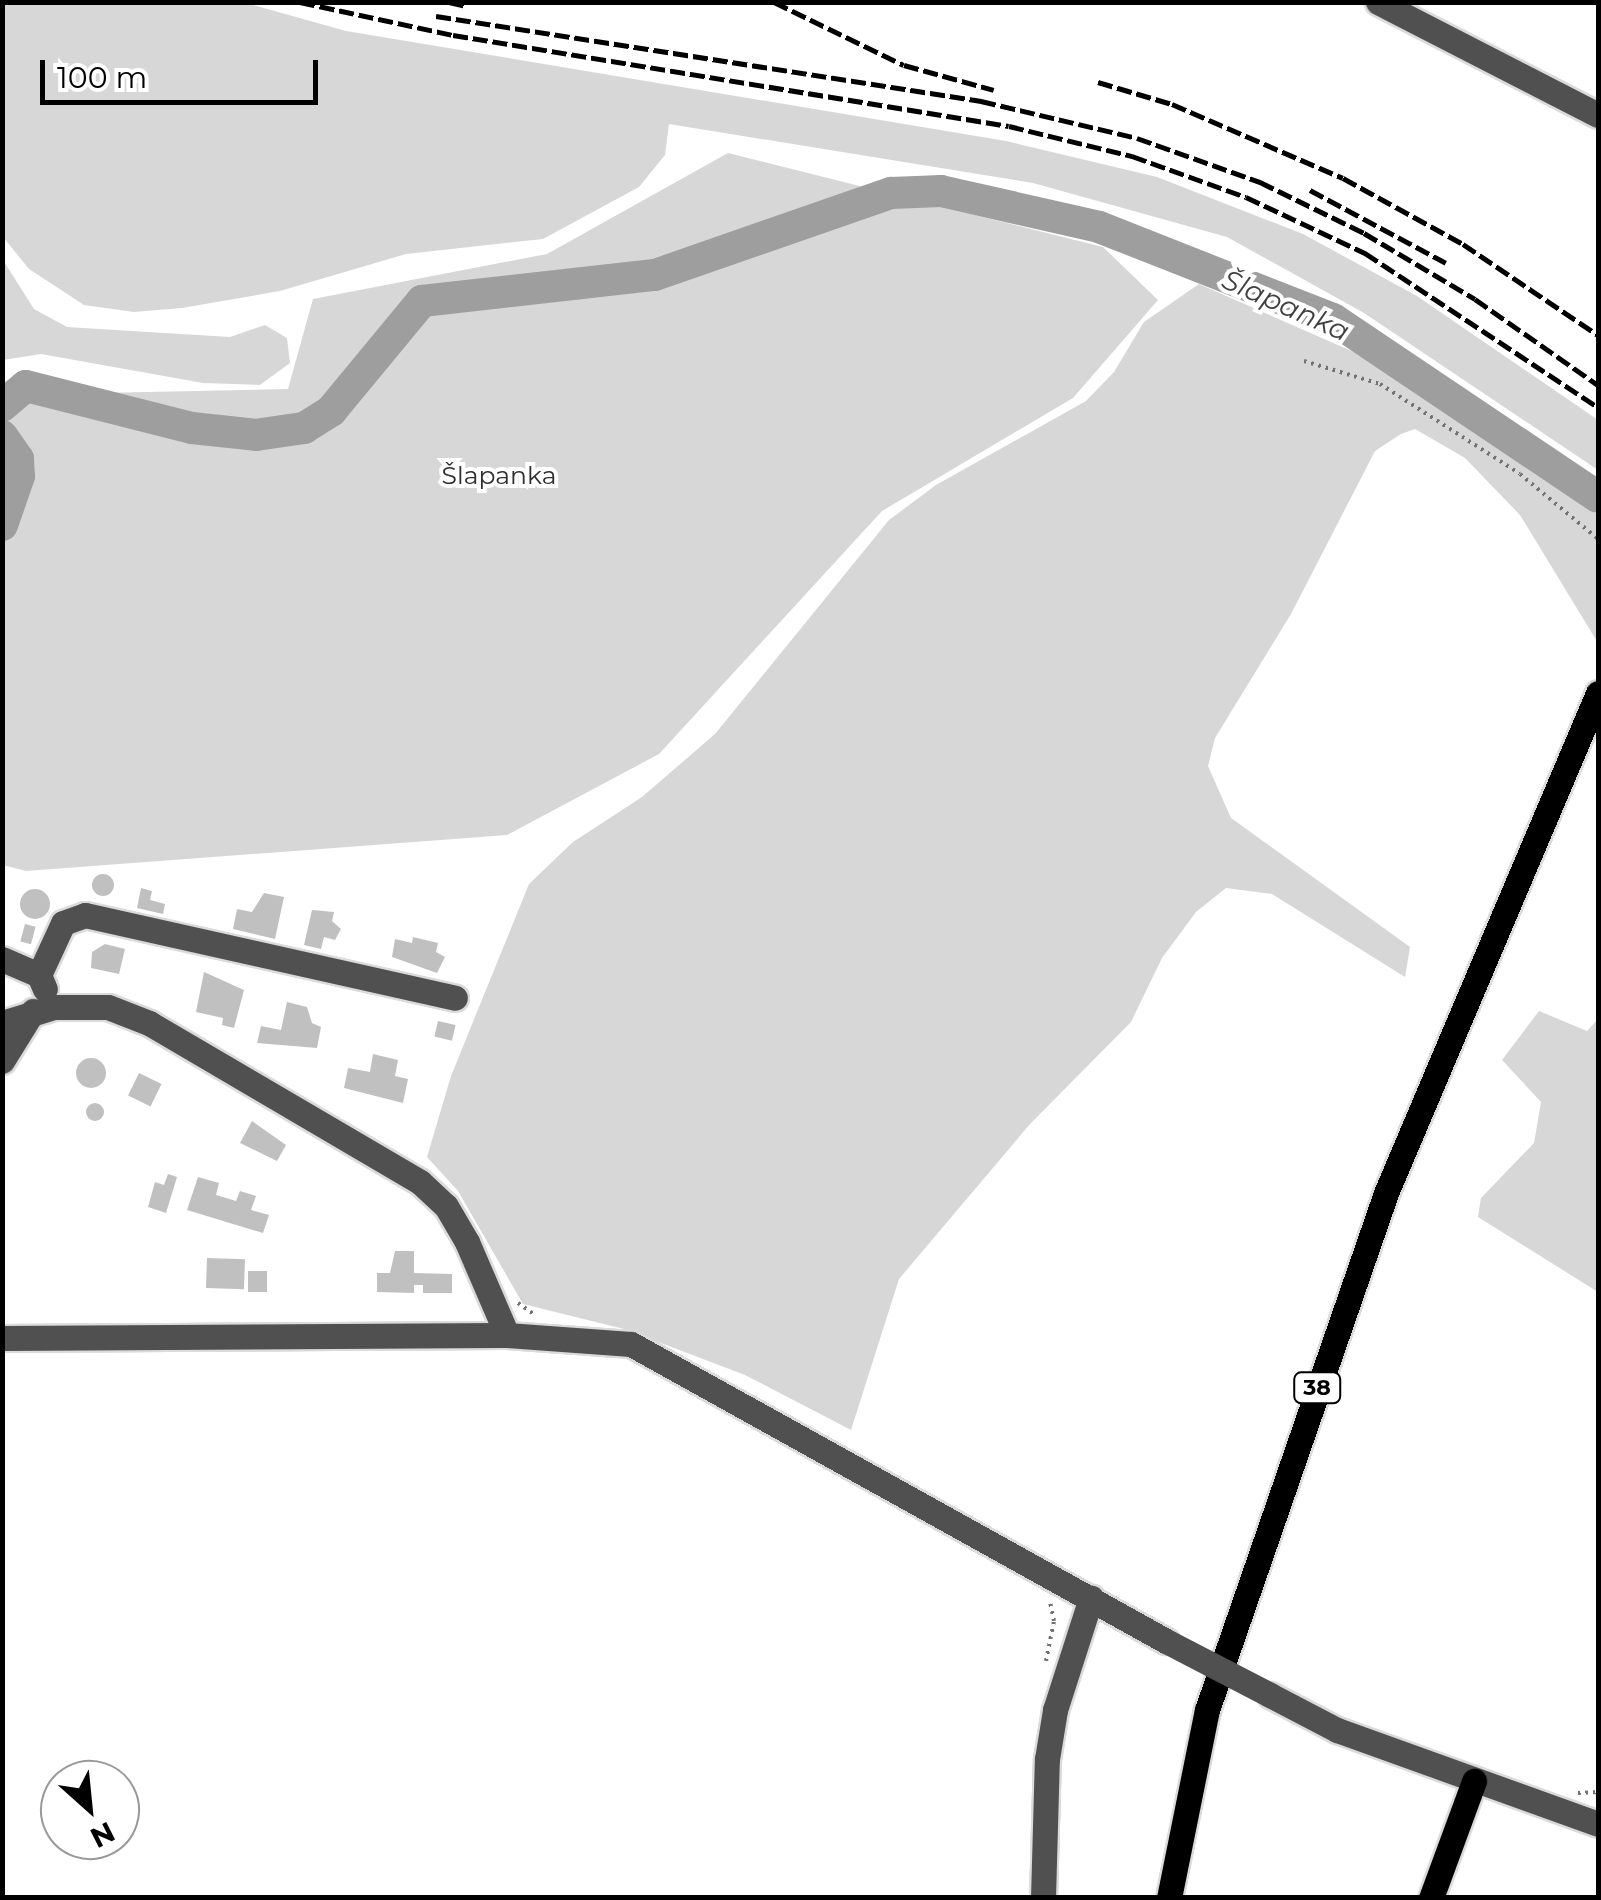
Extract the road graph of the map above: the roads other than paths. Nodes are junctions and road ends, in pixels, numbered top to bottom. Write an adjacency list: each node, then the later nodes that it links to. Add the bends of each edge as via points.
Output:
1 (1378, 2): 2 (street)
2 (1598, 115)
3 (1598, 693): 16 (main road, 38, via 1386,1193 1206,1710)
4 (2, 959): 5 (street)
5 (38, 975): 6 (street, via 62,923 85,916); 7 (street)
6 (455, 998)
7 (43, 1009): 8 (street); 9 (street); 10 (street, via 108,1008 149,1024 420,1182 446,1206 468,1242)
8 (2, 1023)
9 (2, 1061)
10 (508, 1336): 11 (street); 12 (street, via 631,1344)
11 (2, 1338)
12 (1091, 1598): 13 (street, bridge, via 1337,1730); 15 (street, via 1046,1760)
13 (1474, 1781): 14 (street); 17 (main road)
14 (1598, 1824)
15 (1044, 1898)
16 (1168, 1898)
17 (1430, 1898)

